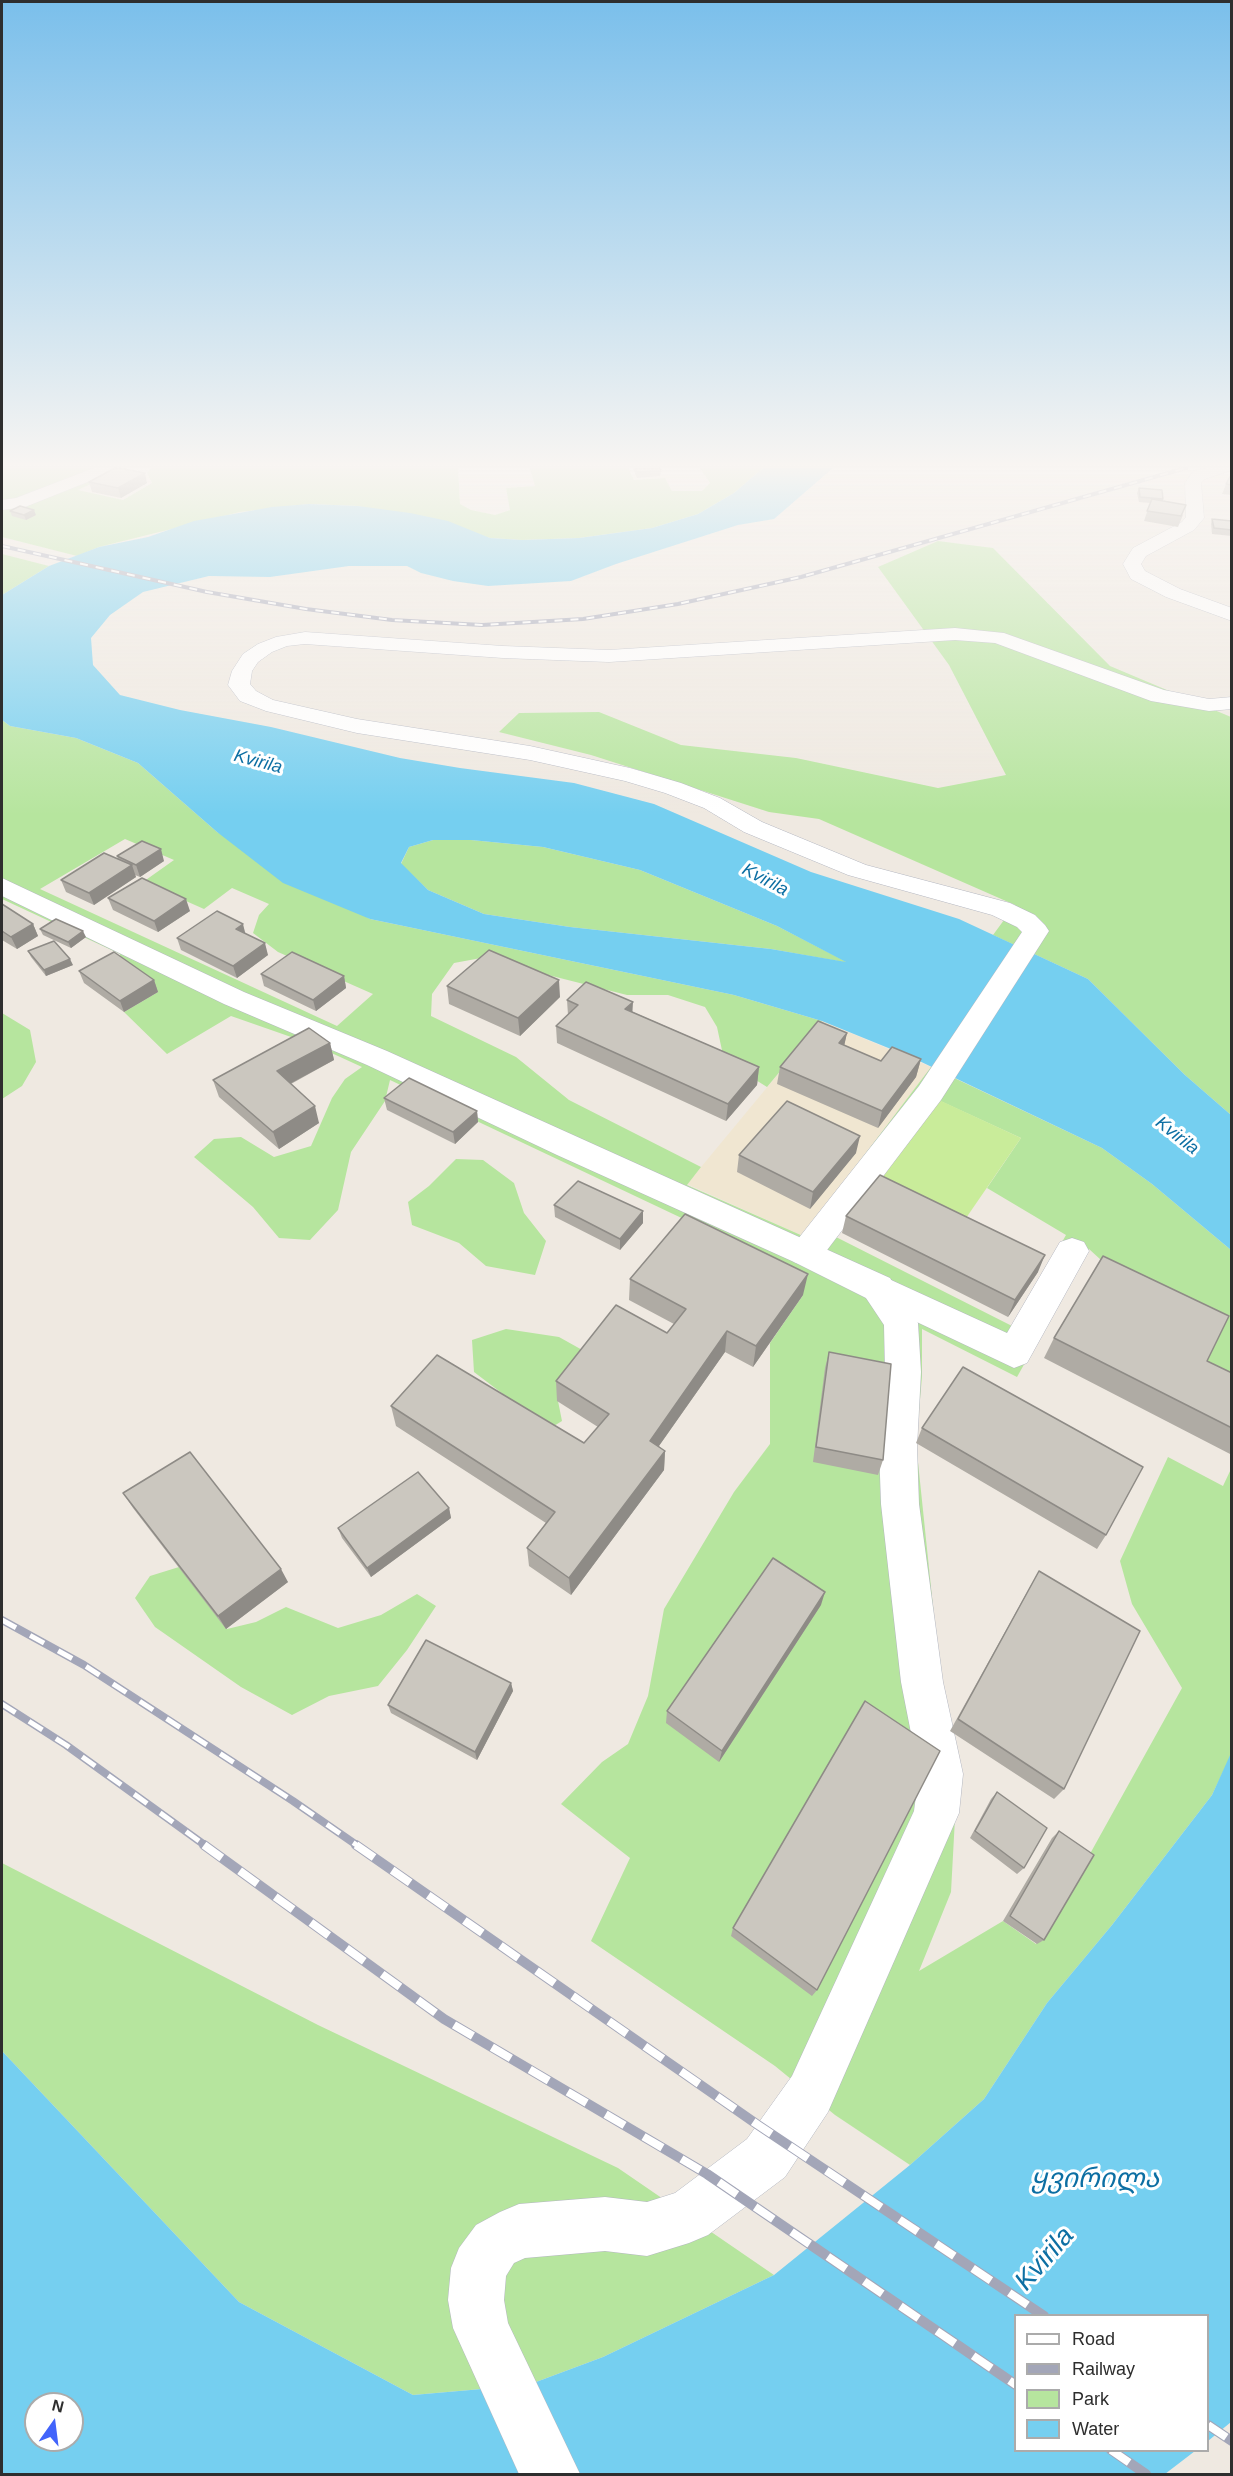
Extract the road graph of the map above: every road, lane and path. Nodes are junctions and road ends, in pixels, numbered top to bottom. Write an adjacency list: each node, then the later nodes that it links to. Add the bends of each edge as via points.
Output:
1 (1156, 584): 2 (street)
2 (1232, 615)
3 (1232, 703): 6 (street, via 1209,705 1160,696 997,637 955,634 609,656 305,638 283,641 250,658 239,685 248,696 266,705 357,726 429,735 630,775 712,804 753,827 856,870 1001,909 1026,921 1036,931 930,1093)
4 (2, 886): 6 (street, via 234,998 377,1058)
5 (1072, 1251): 7 (street, via 1014,1353)
6 (807, 1253): 7 (street)
7 (878, 1288): 8 (street, via 901,1323 900,1504 922,1682 941,1774 936,1813 810,2094 766,2158 689,2216 647,2229 605,2224 519,2231 495,2244 479,2268 476,2300 481,2328)
8 (550, 2475)

